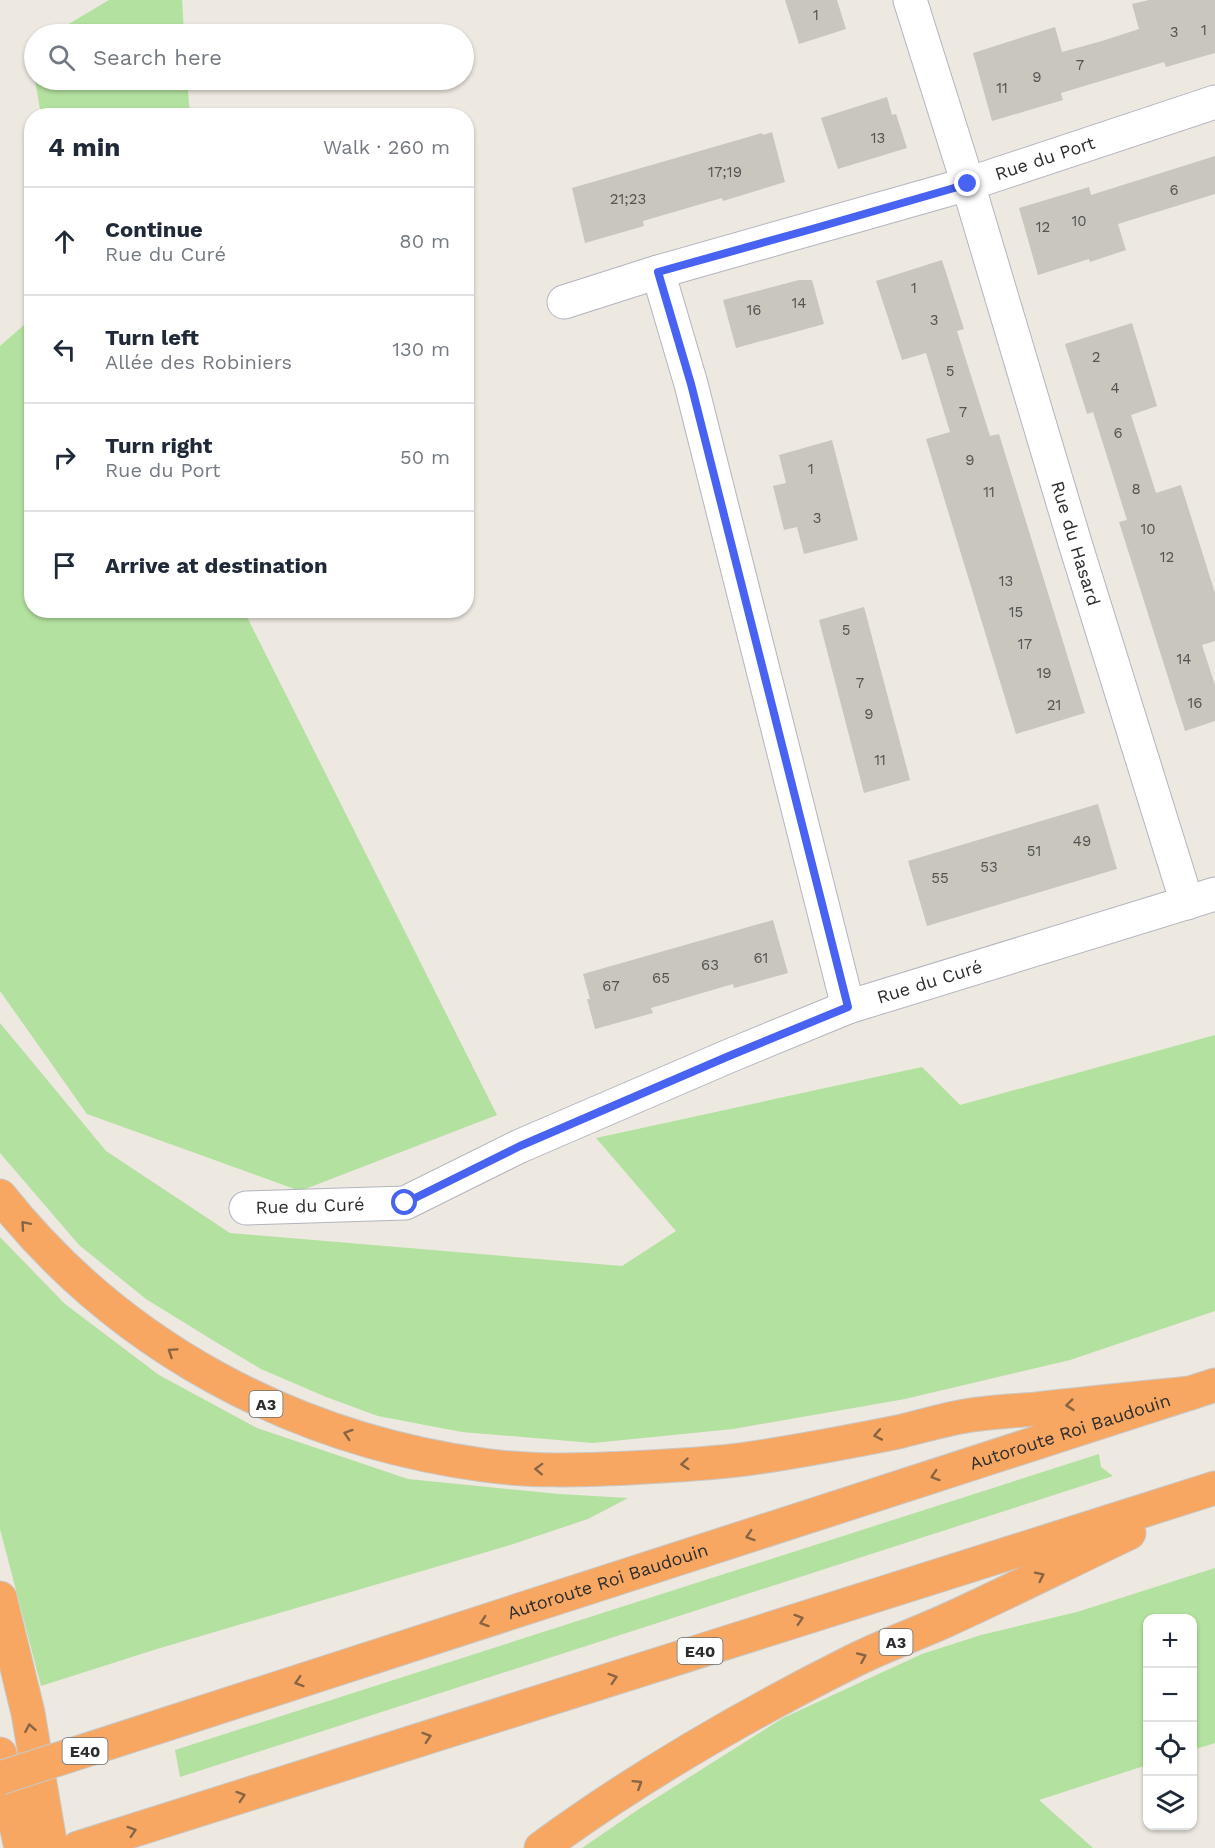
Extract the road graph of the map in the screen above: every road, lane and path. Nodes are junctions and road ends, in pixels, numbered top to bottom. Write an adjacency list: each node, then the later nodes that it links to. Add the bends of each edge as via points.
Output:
1 (910, 0): 3 (street, Rue du Hasard)
2 (1215, 102): 3 (street, Rue du Port)
3 (968, 184): 4 (street, Rue du Port); 6 (street, Rue du Hasard, via 1075,543)
4 (658, 272): 5 (street, Rue du Port); 7 (street, via 691,384)
5 (564, 302)
6 (1201, 899): 7 (street, Rue du Curé)
7 (848, 1007): 9 (street, Rue du Curé, via 520,1146 405,1203)
8 (0, 1196): 10 (highway, A3, one-way to 8, via 962,1416 887,1434 745,1459 598,1469 483,1465 353,1436 237,1391 140,1330 97,1296 44,1248)
9 (246, 1208)
10 (1203, 1389): 14 (highway, Autoroute Roi Baudouin / E40, one-way to 14, bridge)
11 (1215, 1490): 17 (highway, E40, one-way to 11); 18 (highway, A3, one-way to 11, via 684,1755 797,1689)
12 (0, 1598): 16 (highway, one-way to 12, via 28,1713)
13 (0, 1754): 15 (highway)
14 (0, 1778)
15 (21, 1848)
16 (51, 1848)
17 (78, 1848)
18 (541, 1848)

